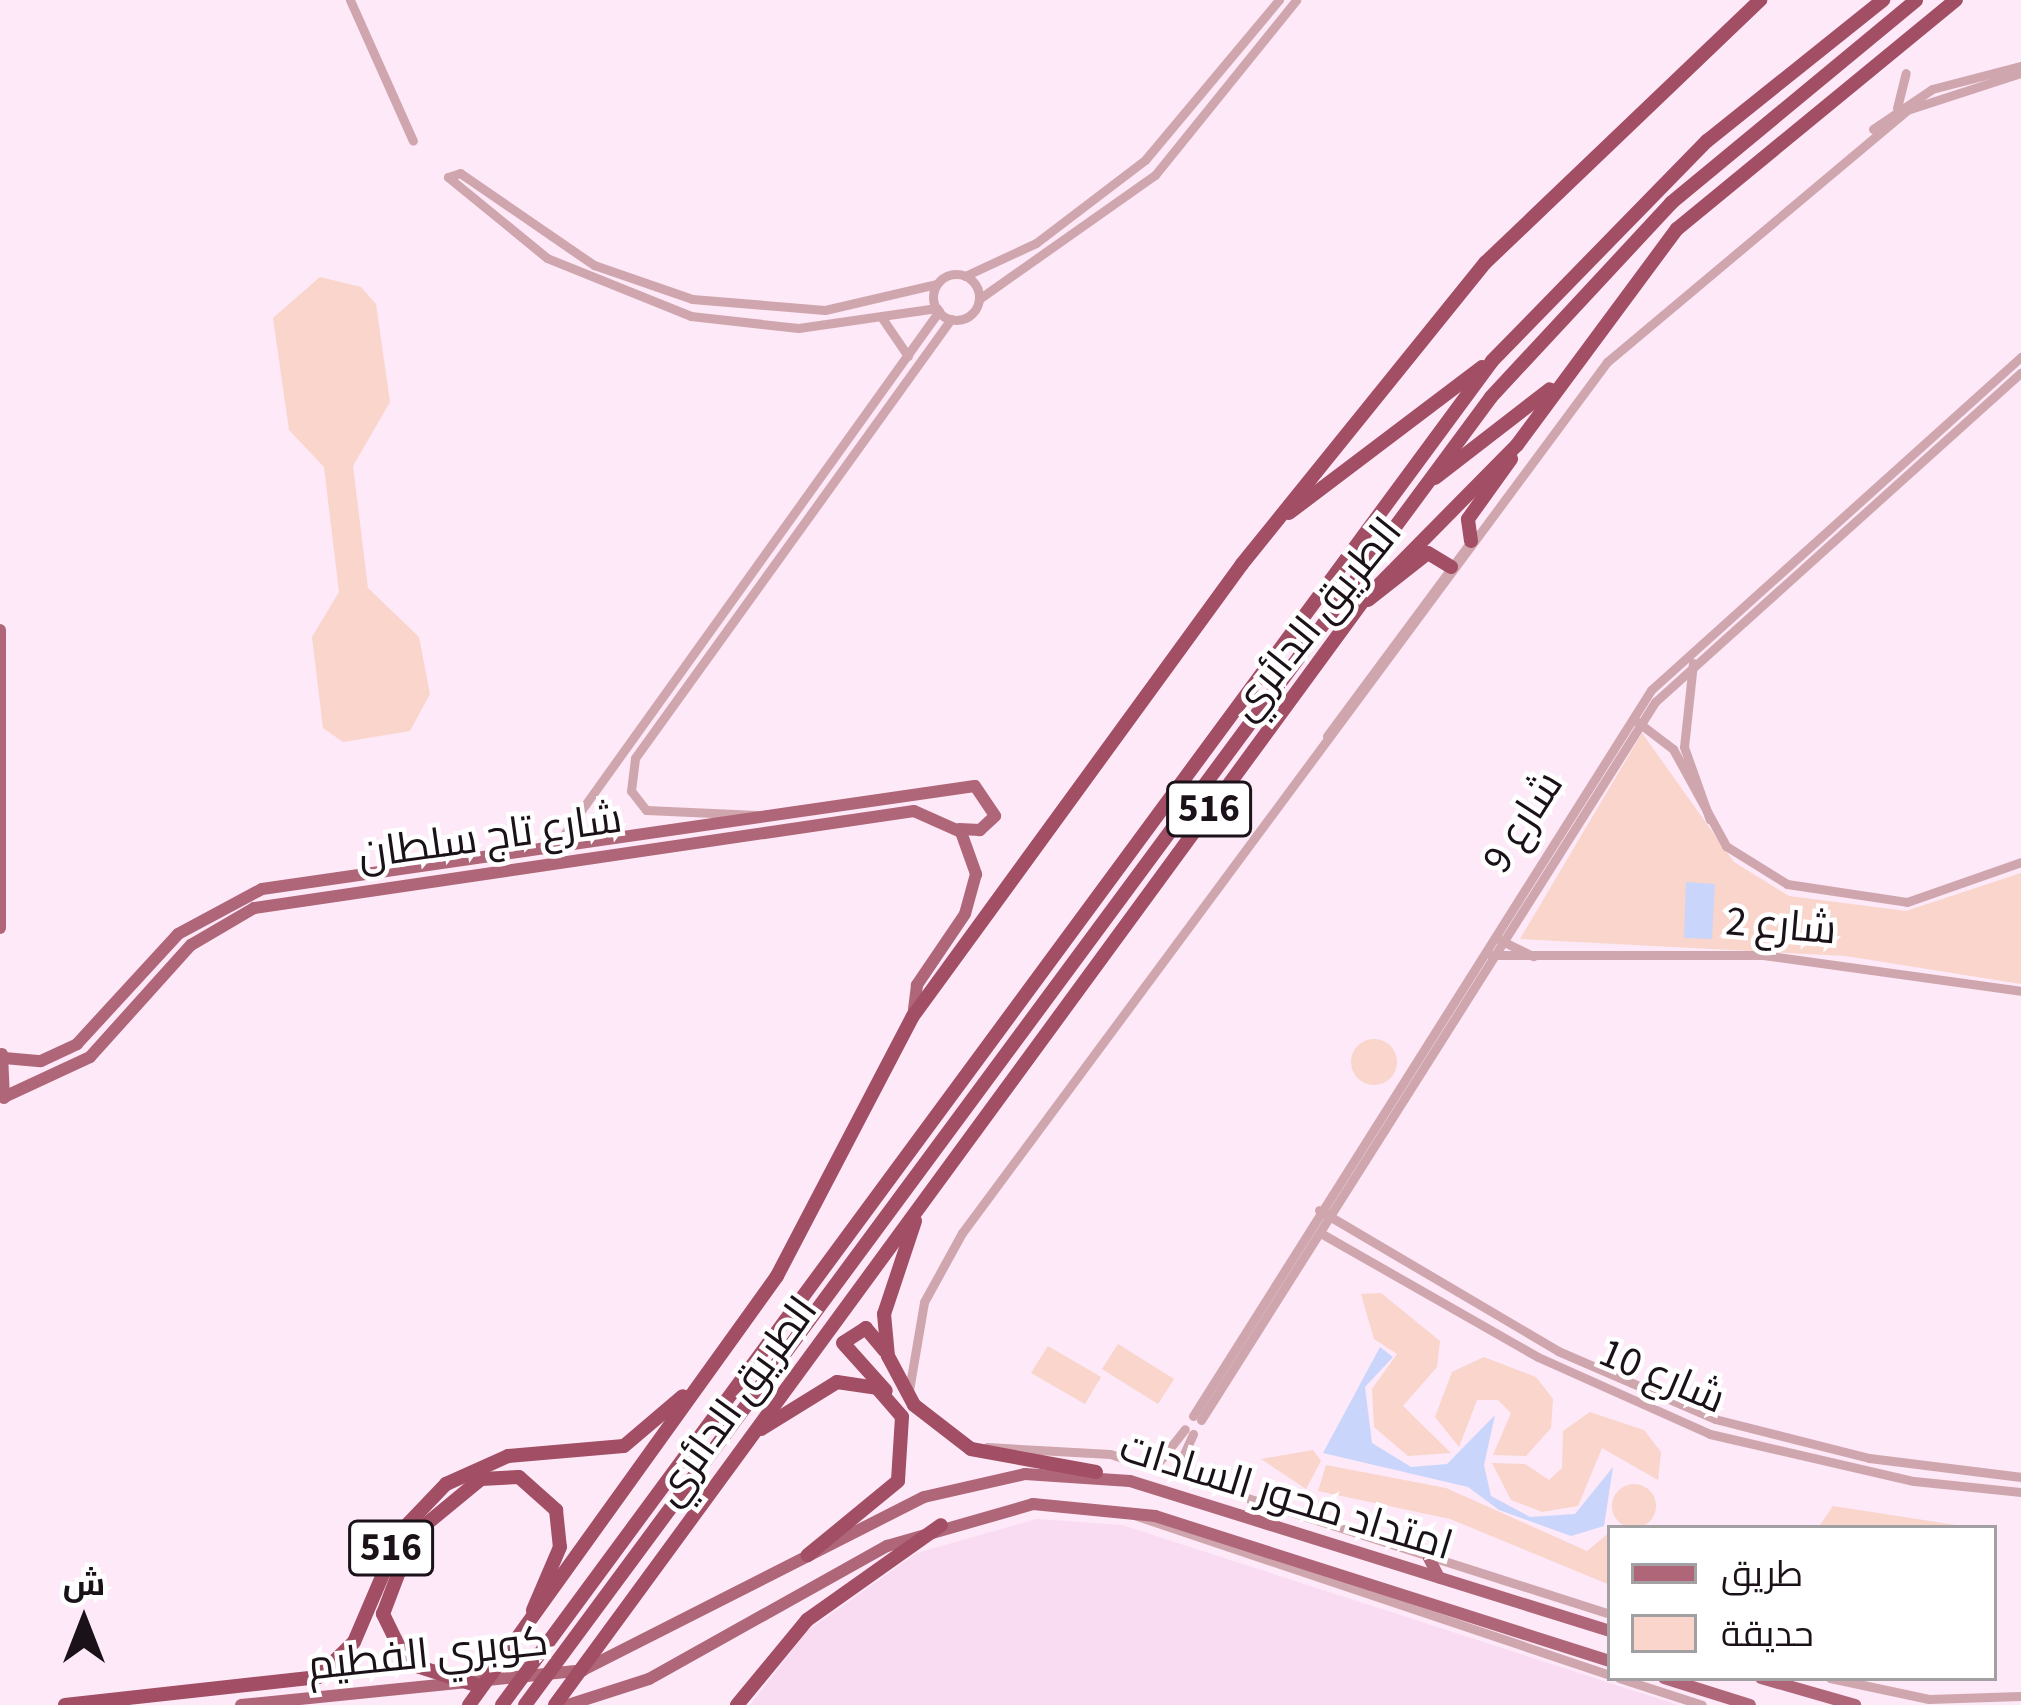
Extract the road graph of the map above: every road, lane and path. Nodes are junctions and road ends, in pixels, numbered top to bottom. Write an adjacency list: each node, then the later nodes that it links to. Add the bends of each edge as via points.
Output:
1 (350, 0): 11 (street)
2 (1279, 0): 13 (street, via 1145,160 1054,232)
3 (1296, 0): 15 (street, via 1155,175)
4 (1760, 0): 30 (highway, الطريق الدائري / 516, via 1485,263)
5 (1883, 0): 21 (highway, الطريق الدائري / 516, via 1707,141)
6 (1916, 0): 27 (highway, الطريق الدائري / 516, via 1614,258)
7 (1956, 0): 22 (highway, الطريق الدائري / 516, via 1715,191)
8 (2021, 69): 10 (street); 12 (street, via 1933,96)
9 (1906, 74): 10 (street)
10 (1898, 108): 12 (street)
11 (413, 141)
12 (1853, 151): 28 (street, via 1621,347)
13 (965, 276): 14 (street); 15 (street)
14 (937, 284): 16 (street); 17 (street, via 806,311 692,299 594,265 460,173 448,177 513,236 625,296 773,328)
15 (979, 299): 18 (street)
16 (938, 310): 17 (street); 18 (street); 19 (street)
17 (882, 318): 19 (street)
18 (951, 319): 40 (street, via 634,758 631,791 651,812)
19 (908, 356): 43 (street)
20 (2021, 357): 24 (street, شارع 9)
21 (1492, 362): 30 (highway, 516); 99 (highway, الطريق الدائري / 516)
22 (1569, 370): 26 (highway, الطريق الدائري / 516); 27 (highway, 516)
23 (2021, 374): 25 (street, شارع 9)
24 (1983, 390): 25 (street); 29 (street, شارع 9)
25 (1990, 401): 29 (street, شارع 9)
26 (1517, 445): 31 (highway, via 1468,519); 33 (highway, الطريق الدائري / 516)
27 (1412, 497): 100 (highway, الطريق الدائري / 516)
28 (1501, 506): 31 (street); 38 (street)
29 (1848, 515): 34 (street, شارع 9); 35 (street, شارع 9)
30 (1266, 533): 54 (highway, الطريق الدائري / 516)
31 (1471, 542): 32 (street)
32 (1451, 567): 33 (highway, via 1428,553); 38 (street)
33 (1363, 602): 61 (highway, الطريق الدائري / 516)
34 (1732, 606): 35 (street); 39 (street, شارع 9)
35 (1742, 616): 37 (street, شارع 9)
36 (0, 630): 47 (main road)
37 (1695, 657): 39 (street, شارع 9); 42 (street, via 1684,747)
38 (1358, 700): 70 (street, via 935,1276)
39 (1635, 720): 42 (street, شارع 2, via 1673,749); 45 (street, شارع 9); 46 (street, شارع 9)
40 (757, 815): 41 (main road, شارع تاج سلطان, via 975,786 994,802 993,820); 43 (main road, شارع تاج سلطان)
41 (956, 827): 54 (main road, via 976,866 965,914 920,979); 59 (main road, شارع تاج سلطان, via 914,812 265,905 191,945 99,1049)
42 (1714, 830): 44 (street, شارع 2, via 1787,884 1876,903 1940,897)
43 (560, 840): 58 (main road, شارع تاج سلطان, via 238,897 167,944 87,1037)
44 (2021, 862)
45 (1509, 905): 46 (street); 48 (street, شارع 9)
46 (1520, 913): 49 (street, شارع 9)
47 (0, 928)
48 (1491, 934): 49 (street, شارع 2); 50 (street, شارع 9)
49 (1503, 942): 51 (street, شارع 2); 52 (street, شارع 9)
50 (1480, 950): 52 (street, شارع 2); 55 (street, شارع 9)
51 (1533, 956): 52 (street, شارع 2); 53 (street, شارع 2, via 1763,955)
52 (1494, 957): 56 (street, شارع 9)
53 (2021, 991)
54 (914, 1016): 68 (highway, الطريق الدائري / 516, via 786,1263)
55 (1437, 1017): 56 (street); 62 (street, شارع 9)
56 (1450, 1025): 63 (street, شارع 9)
57 (2, 1054): 58 (main road); 60 (main road)
58 (24, 1063): 59 (main road, via 17,1076)
59 (28, 1084): 60 (main road, شارع تاج سلطان)
60 (2, 1101)
61 (927, 1194): 69 (highway, 516, via 889,1283); 72 (highway, الطريق الدائري / 516)
62 (1319, 1210): 63 (street, شارع 10); 64 (street, شارع 9)
63 (1334, 1220): 65 (street, شارع 9); 77 (street, شارع 10, via 1558,1351 1693,1411 1869,1459)
64 (1309, 1226): 65 (street, شارع 10); 66 (street, شارع 9)
65 (1325, 1235): 67 (street, شارع 9); 78 (street, شارع 10, via 1538,1357 1710,1434 1914,1481)
66 (1274, 1282): 67 (street); 67 (street, شارع 9, via 1197,1418)
67 (1288, 1290)
68 (723, 1353): 86 (highway, الطريق الدائري / 516); 96 (highway, 516, via 635,1441 508,1456 446,1484 402,1530 354,1642 318,1677)
69 (888, 1356): 70 (highway, 516); 71 (highway, via 866,1328 845,1336 848,1357)
70 (908, 1396): 73 (highway, 516)
71 (892, 1400): 72 (highway, 516, via 858,1382 818,1386); 81 (highway, via 909,1445 898,1481)
72 (747, 1438): 101 (highway, الطريق الدائري / 516)
73 (954, 1440): 74 (street); 75 (highway)
74 (1155, 1467): 76 (street); 76 (street, via 1189,1431)
75 (1096, 1472): 81 (main road, امتداد محور السادات, via 957,1486); 83 (main road, امتداد محور السادات)
76 (1175, 1474): 82 (street)
77 (2021, 1477)
78 (2021, 1492)
79 (1125, 1509): 80 (main road, امتداد محور السادات, via 1033,1504); 88 (main road, امتداد محور السادات); 89 (street)
80 (941, 1525): 84 (main road, امتداد محور السادات); 103 (highway, via 807,1620)
81 (808, 1555): 94 (main road, كوبري الفطيم, via 583,1670)
82 (1429, 1558): 83 (main road); 85 (street)
83 (1439, 1578): 87 (main road, امتداد محور السادات)
84 (818, 1583): 102 (main road, كوبري الفطيم, via 649,1679)
85 (1607, 1613)
86 (527, 1626): 94 (highway, 516, via 562,1534 550,1498 519,1477 481,1478 429,1515 386,1592 384,1626 399,1655); 98 (highway, الطريق الدائري / 516)
87 (1607, 1630)
88 (1607, 1660)
89 (1607, 1675)
90 (1627, 1681): 104 (street)
91 (1674, 1681): 105 (main road)
92 (1771, 1681): 106 (main road)
93 (1844, 1681): 95 (street, via 1929,1700)
94 (476, 1685): 97 (main road, كوبري الفطيم)
95 (2021, 1696)
96 (65, 1705)
97 (241, 1705)
98 (469, 1705)
99 (502, 1705)
100 (525, 1705)
101 (555, 1705)
102 (568, 1705)
103 (737, 1705)
104 (1702, 1705)
105 (1750, 1705)
106 (1855, 1705)

